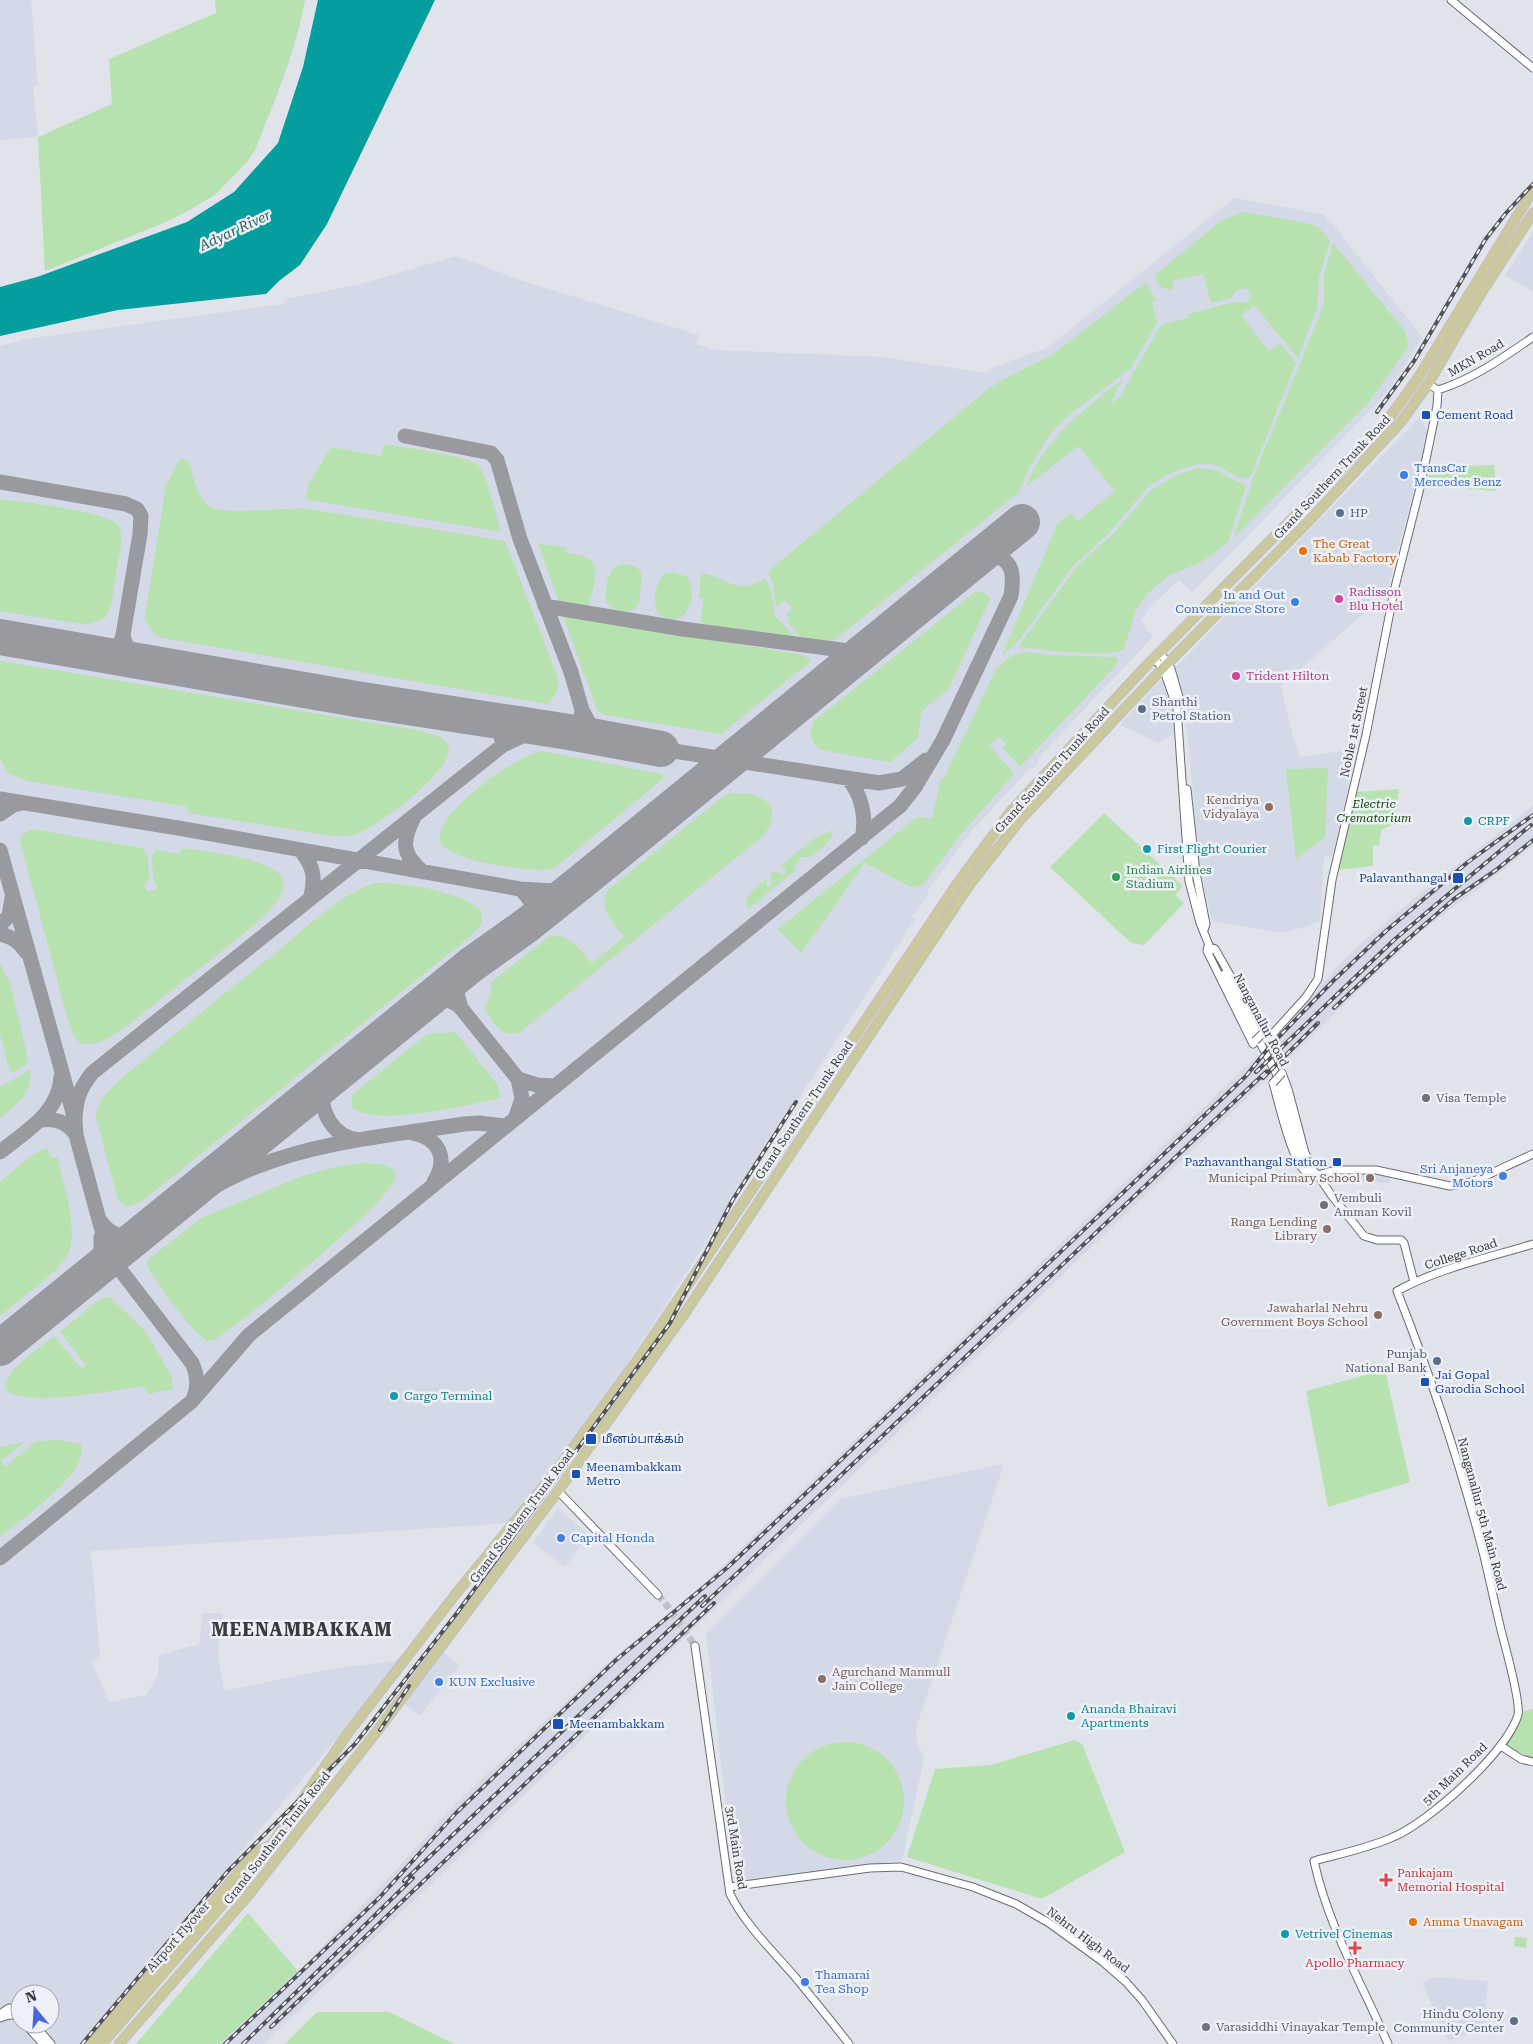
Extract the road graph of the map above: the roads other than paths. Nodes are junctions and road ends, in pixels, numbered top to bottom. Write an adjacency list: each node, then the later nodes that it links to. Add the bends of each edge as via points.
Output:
1 (1451, 0): 2 (street)
2 (1533, 68)
3 (1533, 190): 6 (main road, Grand Southern Trunk Road)
4 (1533, 213): 7 (main road, Grand Southern Trunk Road)
5 (1533, 337): 8 (street, MKN Road, via 1472,376)
6 (1418, 378): 7 (main road); 9 (main road, Grand Southern Trunk Road)
7 (1428, 384): 8 (street, MKN Road); 10 (main road, Grand Southern Trunk Road)
8 (1438, 390): 14 (street, Noble 1st Street, via 1420,488 1394,591 1366,735 1332,880 1318,979 1267,1040)
9 (1382, 428): 10 (main road); 11 (main road, Grand Southern Trunk Road)
10 (1391, 434): 12 (main road, Grand Southern Trunk Road)
11 (1156, 655): 12 (street); 25 (main road, Grand Southern Trunk Road, via 1011,811 965,873 638,1359 553,1475 348,1734)
12 (1166, 665): 13 (street, Nanganallur Road, via 1183,713 1189,881); 20 (main road, Grand Southern Trunk Road, via 1020,820 970,884 685,1312)
13 (1208, 946): 14 (street, via 1215,949); 14 (street, bridge, via 1206,951 1253,1044); 16 (street, Nanganallur Road, via 1276,1073 1302,1158)
14 (1263, 1033)
15 (1533, 1154): 16 (street, via 1472,1182 1450,1186 1376,1170 1335,1170)
16 (1318, 1174): 16 (street, bridge, via 1306,1153 1282,1073 1273,1083 1296,1158 1308,1174); 18 (street, via 1364,1236 1401,1240 1406,1247)
17 (1533, 1244): 18 (street, College Road)
18 (1414, 1282): 19 (street, College Road)
19 (1397, 1291): 23 (street, Nanganallur 5th Main Road, via 1430,1377 1464,1485 1512,1672 1518,1715)
20 (558, 1492): 21 (street); 35 (main road, Grand Southern Trunk Road, via 246,1898)
21 (658, 1596)
22 (695, 1646): 26 (street, 3rd Main Road)
23 (1501, 1746): 24 (street, via 1521,1759); 38 (street, 5th Main Road, via 1435,1811 1394,1837 1314,1861 1324,1902)
24 (1533, 1762)
25 (272, 1845): 33 (main road, via 256,1852); 34 (main road, Airport Flyover)
26 (729, 1888): 36 (street, 3rd Main Road, via 744,1918); 37 (street, Nehru High Road, via 886,1867 902,1867 973,1887 1016,1904 1049,1923 1103,1962 1137,1995)
27 (10, 2008): 28 (street)
28 (0, 2016)
29 (34, 2034): 31 (street)
30 (42, 2034): 32 (street)
31 (43, 2044)
32 (51, 2044)
33 (91, 2044)
34 (102, 2044)
35 (119, 2044)
36 (849, 2044)
37 (1173, 2044)
38 (1388, 2044)

